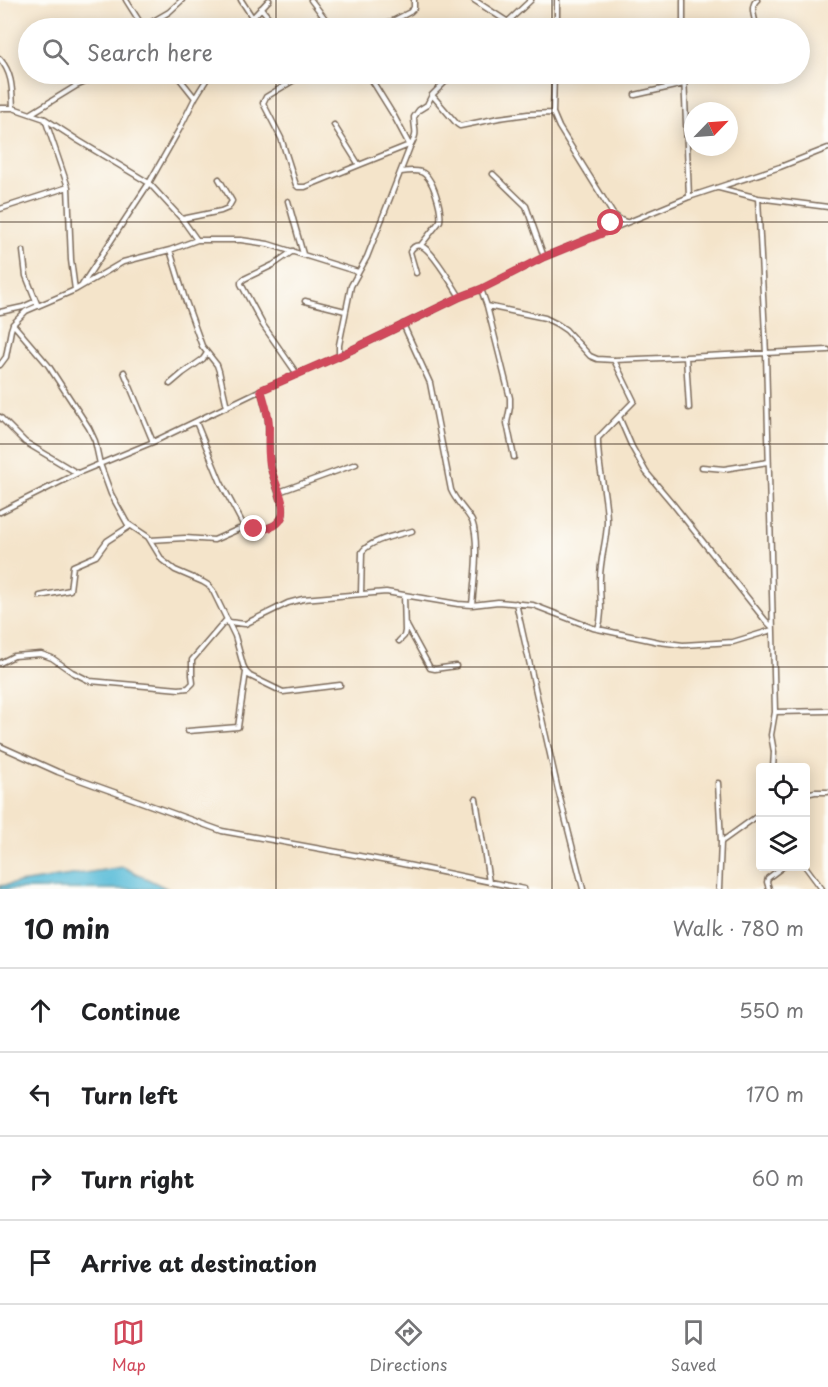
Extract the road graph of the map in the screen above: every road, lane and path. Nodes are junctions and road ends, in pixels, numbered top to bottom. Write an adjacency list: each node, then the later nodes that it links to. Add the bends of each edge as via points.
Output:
1 (126, 0): 14 (street)
2 (241, 0): 13 (street)
3 (269, 0): 12 (street)
4 (311, 0): 17 (street)
5 (414, 0): 18 (street, via 414,8)
6 (474, 0): 19 (street)
7 (531, 0): 20 (street)
8 (557, 0): 21 (street)
9 (683, 0): 22 (street)
10 (757, 0): 23 (street, via 752,6)
11 (179, 1): 15 (street)
12 (260, 8): 13 (street); 16 (street)
13 (252, 17)
14 (137, 18)
15 (159, 18)
16 (268, 18)
17 (324, 18)
18 (398, 18)
19 (502, 18)
20 (512, 18)
21 (557, 18)
22 (683, 18)
23 (755, 18)
24 (0, 59): 37 (street, via 12,80)
25 (81, 84): 38 (street)
26 (184, 84): 35 (street)
27 (204, 84): 35 (street)
28 (287, 84): 44 (street, via 263,103 296,185 305,187)
29 (374, 84): 42 (street)
30 (443, 84): 33 (street)
31 (554, 84): 39 (street)
32 (684, 84): 34 (street); 51 (street)
33 (432, 95): 39 (street, via 460,126 507,116); 42 (street, via 414,117 416,134)
34 (635, 95)
35 (195, 98): 48 (street)
36 (0, 108): 37 (street)
37 (13, 108): 38 (street)
38 (31, 113): 40 (street)
39 (553, 113): 56 (street)
40 (45, 119): 48 (street); 49 (street)
41 (334, 125): 44 (street)
42 (410, 146): 44 (street); 45 (street)
43 (828, 148): 50 (street)
44 (359, 165)
45 (401, 171): 61 (street, via 425,173 440,207 441,221); 67 (street)
46 (493, 174): 66 (street, via 526,206)
47 (219, 179): 57 (street, via 232,201 228,208)
48 (149, 183): 57 (street); 69 (street)
49 (68, 187): 55 (street); 69 (street, via 71,260)
50 (718, 188): 51 (street); 52 (street)
51 (689, 197): 58 (street)
52 (758, 198): 54 (street); 81 (street)
53 (288, 201): 65 (street)
54 (828, 207)
55 (0, 209)
56 (613, 214): 58 (street); 59 (street)
57 (182, 219): 60 (street)
58 (628, 222): 59 (street)
59 (608, 231): 66 (street)
60 (197, 240): 62 (street); 64 (street, via 253,241)
61 (421, 245): 68 (street, via 410,252); 71 (street)
62 (170, 250): 69 (street, via 123,262); 80 (street)
63 (23, 251): 73 (street, via 26,276)
64 (293, 251): 65 (street); 87 (street, via 241,284)
65 (303, 254): 67 (street)
66 (544, 257): 70 (street)
67 (358, 272): 75 (street)
68 (416, 273)
69 (77, 289): 73 (street)
70 (481, 289): 71 (street); 74 (street)
71 (460, 297): 78 (street)
72 (305, 301): 75 (street)
73 (37, 304): 76 (street); 77 (street)
74 (487, 306): 84 (street, via 545,318 566,330 590,356); 96 (street, via 510,398 507,423)
75 (345, 311): 82 (street)
76 (0, 312)
77 (13, 324): 85 (street, via 6,357); 98 (street, via 48,365 89,428)
78 (403, 324): 82 (street); 112 (street, via 430,383 451,490 474,527 476,571)
79 (828, 350): 81 (street)
80 (207, 353): 88 (street); 90 (street, via 217,365)
81 (766, 354): 83 (street); 97 (street)
82 (339, 356): 87 (street)
83 (686, 357): 84 (street); 91 (street)
84 (614, 360): 93 (street, via 634,401)
85 (0, 365)
86 (124, 372): 95 (street)
87 (297, 374): 89 (street)
88 (170, 384)
89 (261, 390): 90 (street); 102 (street, via 268,418 270,467)
90 (227, 407): 94 (street)
91 (689, 408)
92 (0, 417): 101 (street, via 25,442)
93 (619, 417): 115 (street, via 598,438 607,521 600,565 602,615); 116 (street, via 645,472)
94 (196, 422): 95 (street); 105 (street)
95 (153, 442): 98 (street)
96 (514, 457)
97 (768, 462): 100 (street, via 724,469); 116 (street)
98 (100, 464): 101 (street); 104 (street)
99 (356, 464): 102 (street)
100 (702, 467)
101 (78, 473): 103 (street)
102 (279, 492): 105 (street, via 284,507 280,520 267,528)
103 (0, 512)
104 (130, 526): 107 (street); 110 (street, via 107,541 96,556 73,566 70,590)
105 (245, 528): 107 (street, via 214,540)
106 (412, 531): 108 (street, via 365,548)
107 (150, 540): 113 (street, via 162,560 208,585)
108 (361, 594): 109 (street); 113 (street, via 303,599 245,624)
109 (404, 595): 112 (street); 114 (street)
110 (40, 596)
111 (516, 603): 112 (street); 115 (street, via 533,605); 137 (street)
112 (472, 605)
113 (228, 621): 118 (street, via 192,660 193,683 188,688 90,681 42,654 14,656); 120 (street)
114 (406, 624): 117 (street); 119 (street, via 430,668)
115 (598, 629): 116 (street, via 683,645 733,642)
116 (772, 629): 123 (street)
117 (399, 641)
118 (0, 663)
119 (456, 666)
120 (246, 672): 121 (street, via 283,692); 124 (street, via 238,727)
121 (340, 685)
122 (828, 711): 123 (street)
123 (775, 712): 126 (street, via 771,735)
124 (188, 731)
125 (0, 746): 135 (street, via 77,779 222,831)
126 (773, 763)
127 (718, 783): 132 (street)
128 (828, 792): 129 (street)
129 (810, 793)
130 (476, 799): 135 (street)
131 (756, 817): 132 (street)
132 (721, 842): 138 (street)
133 (779, 871): 139 (street, via 768,879)
134 (808, 871): 140 (street)
135 (489, 882): 136 (street)
136 (524, 889)
137 (583, 889)
138 (719, 889)
139 (769, 889)
140 (822, 889)

